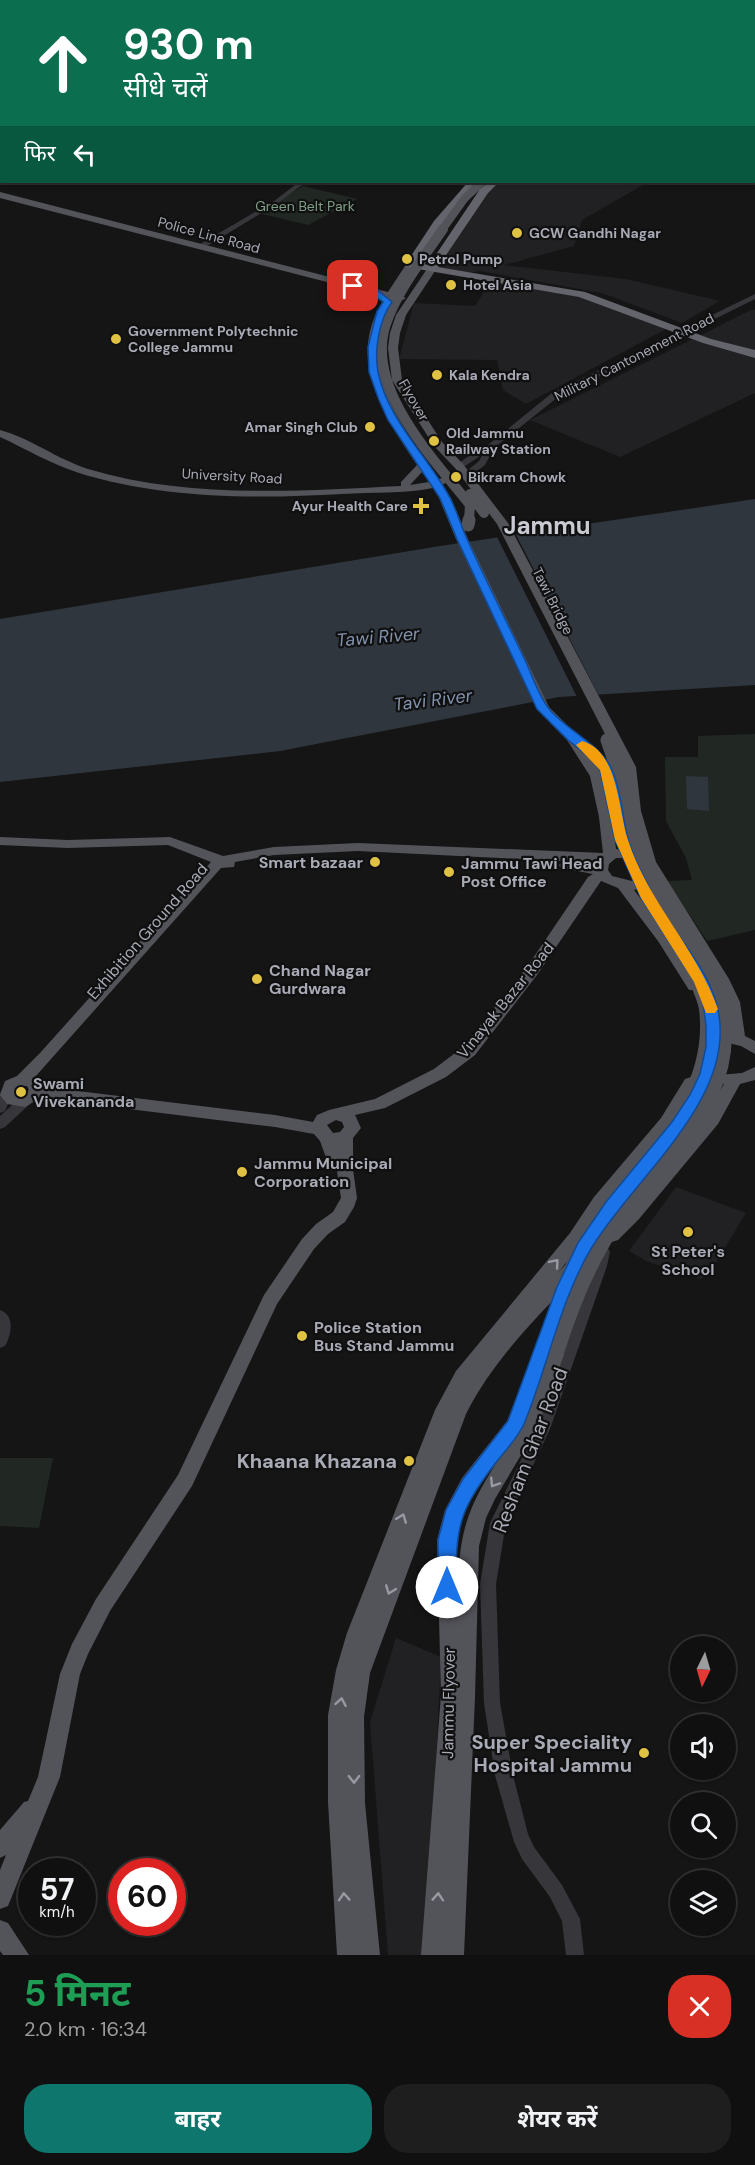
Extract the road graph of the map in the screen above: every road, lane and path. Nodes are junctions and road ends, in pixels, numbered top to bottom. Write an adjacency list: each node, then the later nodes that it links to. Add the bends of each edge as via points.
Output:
1 (302, 183): 5 (street)
2 (472, 183): 7 (highway)
3 (487, 184): 6 (highway); 30 (main road, Flyover, bridge, via 451,225 422,268 395,314 385,347 390,380 401,405); 32 (main road, Flyover, bridge, via 467,197 418,267 390,314 381,347 382,366 393,399 470,505 468,525)
4 (0, 195): 5 (main road, Police Line Road)
5 (199, 247): 10 (main road, Police Line Road)
6 (442, 253): 8 (highway); 9 (highway)
7 (410, 264): 8 (highway); 11 (main road)
8 (433, 267): 9 (highway); 13 (main road); 14 (highway, via 581,294)
9 (448, 268): 14 (highway, via 576,291)
10 (373, 291): 11 (main road); 11 (main road)
11 (392, 296): 13 (main road); 19 (main road, via 381,311 375,332 374,372 393,420)
12 (755, 296): 14 (street, Military Cantonement Road)
13 (411, 300): 20 (main road, via 395,333 394,366 406,397)
14 (683, 330): 15 (highway); 18 (street, Military Cantonement Road, via 555,395)
15 (755, 352)
16 (0, 427): 23 (main road, University Road)
17 (0, 433): 23 (main road, University Road)
18 (491, 447): 22 (street, Military Cantonement Road); 24 (street, via 482,463)
19 (415, 450): 20 (main road, via 433,463 446,461); 21 (main road)
20 (448, 455): 22 (main road)
21 (424, 464): 25 (main road); 26 (main road)
22 (459, 465): 24 (main road); 25 (main road)
23 (104, 475): 27 (main road, University Road, via 142,484 213,492)
24 (466, 475): 25 (main road); 30 (main road)
25 (435, 480): 26 (main road); 28 (main road, via 413,490); 29 (main road)
26 (405, 484): 27 (main road)
27 (359, 490): 28 (main road)
28 (382, 490): 29 (main road)
29 (445, 498): 32 (main road)
30 (486, 509): 31 (main road, Flyover)
31 (502, 531): 33 (main road, Tawi Bridge)
32 (461, 537): 34 (main road, via 543,709)
33 (596, 710): 38 (main road, via 627,762 634,811); 66 (main road, Jammu Flyover, one-way to 66, bridge, via 618,768 632,840 657,897 712,980 725,1025 725,1047 721,1072 708,1100 595,1252 577,1289 528,1428 476,1518 469,1546)
34 (572, 738): 36 (main road, via 599,782); 70 (main road, Jammu Flyover, one-way to 34, bridge, via 451,1695 447,1540 455,1510 469,1484 515,1425 565,1287 584,1247 696,1097 707,1074 713,1047 710,1003 648,898 622,840 606,770 597,757)
35 (0, 844): 37 (main road, via 64,850 170,841)
36 (610, 857): 37 (main road, via 365,845 279,851); 38 (main road, via 630,854); 39 (main road, Vinayak Bazar Road, via 604,861)
37 (228, 863): 39 (main road, Exhibition Ground Road, via 362,852 560,864); 48 (main road, Exhibition Ground Road)
38 (651, 866): 40 (main road, via 648,880 633,886); 42 (main road, via 721,979 732,1002)
39 (602, 872): 40 (main road); 41 (main road, Vinayak Bazar Road)
40 (619, 884): 41 (main road); 43 (main road, via 693,983)
41 (583, 896): 50 (main road, Vinayak Bazar Road, via 532,971 469,1051 440,1073)
42 (737, 1038): 43 (main road); 44 (main road)
43 (706, 1041): 45 (main road, via 698,1053)
44 (755, 1049)
45 (699, 1061): 47 (main road, via 711,1075); 57 (main road, via 694,1077 667,1122 600,1201)
46 (755, 1073): 47 (main road)
47 (734, 1080): 58 (main road, via 712,1120)
48 (30, 1089): 49 (main road, via 11,1084); 52 (main road); 53 (street)
49 (4, 1093)
50 (379, 1104): 51 (main road); 54 (main road)
51 (333, 1115): 52 (main road); 54 (main road, via 348,1119); 55 (main road, via 320,1122)
52 (275, 1121): 55 (main road)
53 (0, 1124)
54 (349, 1132): 55 (main road, via 336,1139); 56 (main road)
55 (323, 1133): 56 (main road, via 334,1159)
56 (345, 1169): 61 (main road, via 349,1198 346,1207 308,1244 270,1300 185,1480 103,1605 78,1651)
57 (576, 1238): 58 (street); 68 (main road, one-way to 57, via 339,1802 339,1715 357,1633 444,1410 462,1376)
58 (600, 1248): 69 (main road, one-way to 69, via 565,1274 474,1380 457,1414 360,1673 353,1717 354,1803); 71 (street, Resham Ghar Road, via 600,1266 543,1429 498,1523 488,1584 492,1703 504,1776 520,1836 571,1919)
59 (0, 1316): 60 (street, via 4,1324)
60 (0, 1342)
61 (42, 1798): 62 (main road); 63 (main road)
62 (0, 1847)
63 (0, 1898)
64 (0, 1931): 65 (main road); 67 (main road)
65 (0, 1938)
66 (453, 1946)
67 (17, 1955)
68 (349, 1955)
69 (368, 1955)
70 (433, 1955)
71 (575, 1955)

